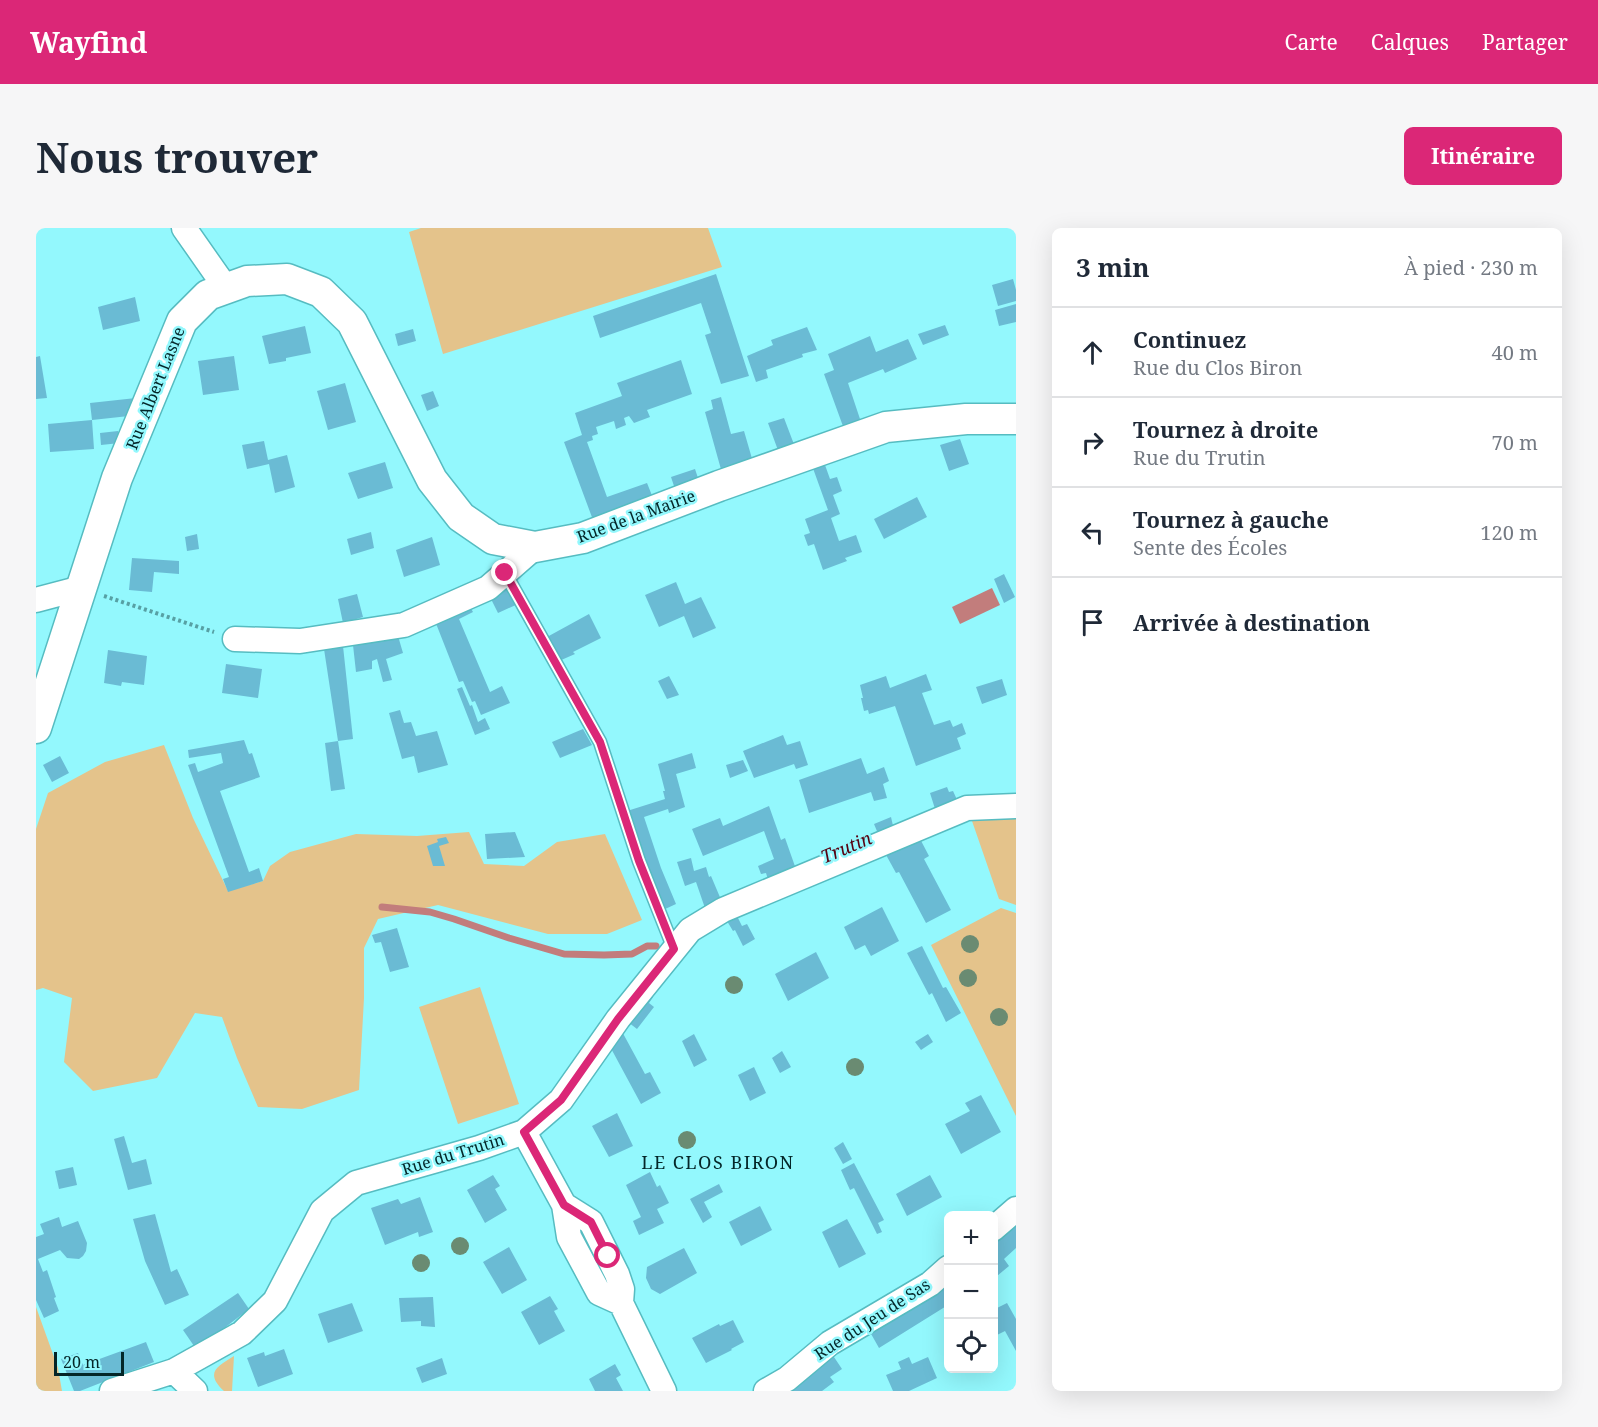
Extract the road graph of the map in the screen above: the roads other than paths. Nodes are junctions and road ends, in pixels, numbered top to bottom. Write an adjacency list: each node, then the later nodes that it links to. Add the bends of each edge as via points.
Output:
1 (184, 228): 2 (street)
2 (226, 288): 4 (street, Rue Albert Lasne, via 247,280 287,279 321,292 352,322 432,480 461,517 493,538); 6 (street, Rue Albert Lasne, via 208,295 182,321 117,478)
3 (1016, 419): 4 (street, Rue de la Mairie, via 966,419 885,427 583,538)
4 (535, 547): 5 (street)
5 (505, 573): 8 (street, via 488,588 404,625 300,641); 11 (lane, via 600,742 639,861)
6 (81, 588): 7 (street); 9 (street, Rue Albert Lasne)
7 (36, 600)
8 (235, 639)
9 (36, 728)
10 (1016, 806): 11 (street, Rue du Trutin, via 967,808 935,821 723,910 690,930)
11 (674, 949): 12 (street, Rue du Trutin, via 561,1100)
12 (524, 1132): 16 (street, Rue du Trutin, via 356,1183 322,1211 275,1301 242,1333); 19 (street, via 564,1205 591,1222 617,1274 621,1303)
13 (1016, 1209): 14 (street)
14 (998, 1225)
15 (944, 1272): 20 (street, Rue du Jeu de Sas, via 930,1284 830,1343)
16 (174, 1371): 17 (street, Rue du Trutin); 18 (street)
17 (112, 1391)
18 (195, 1391)
19 (664, 1391)
20 (766, 1391)

